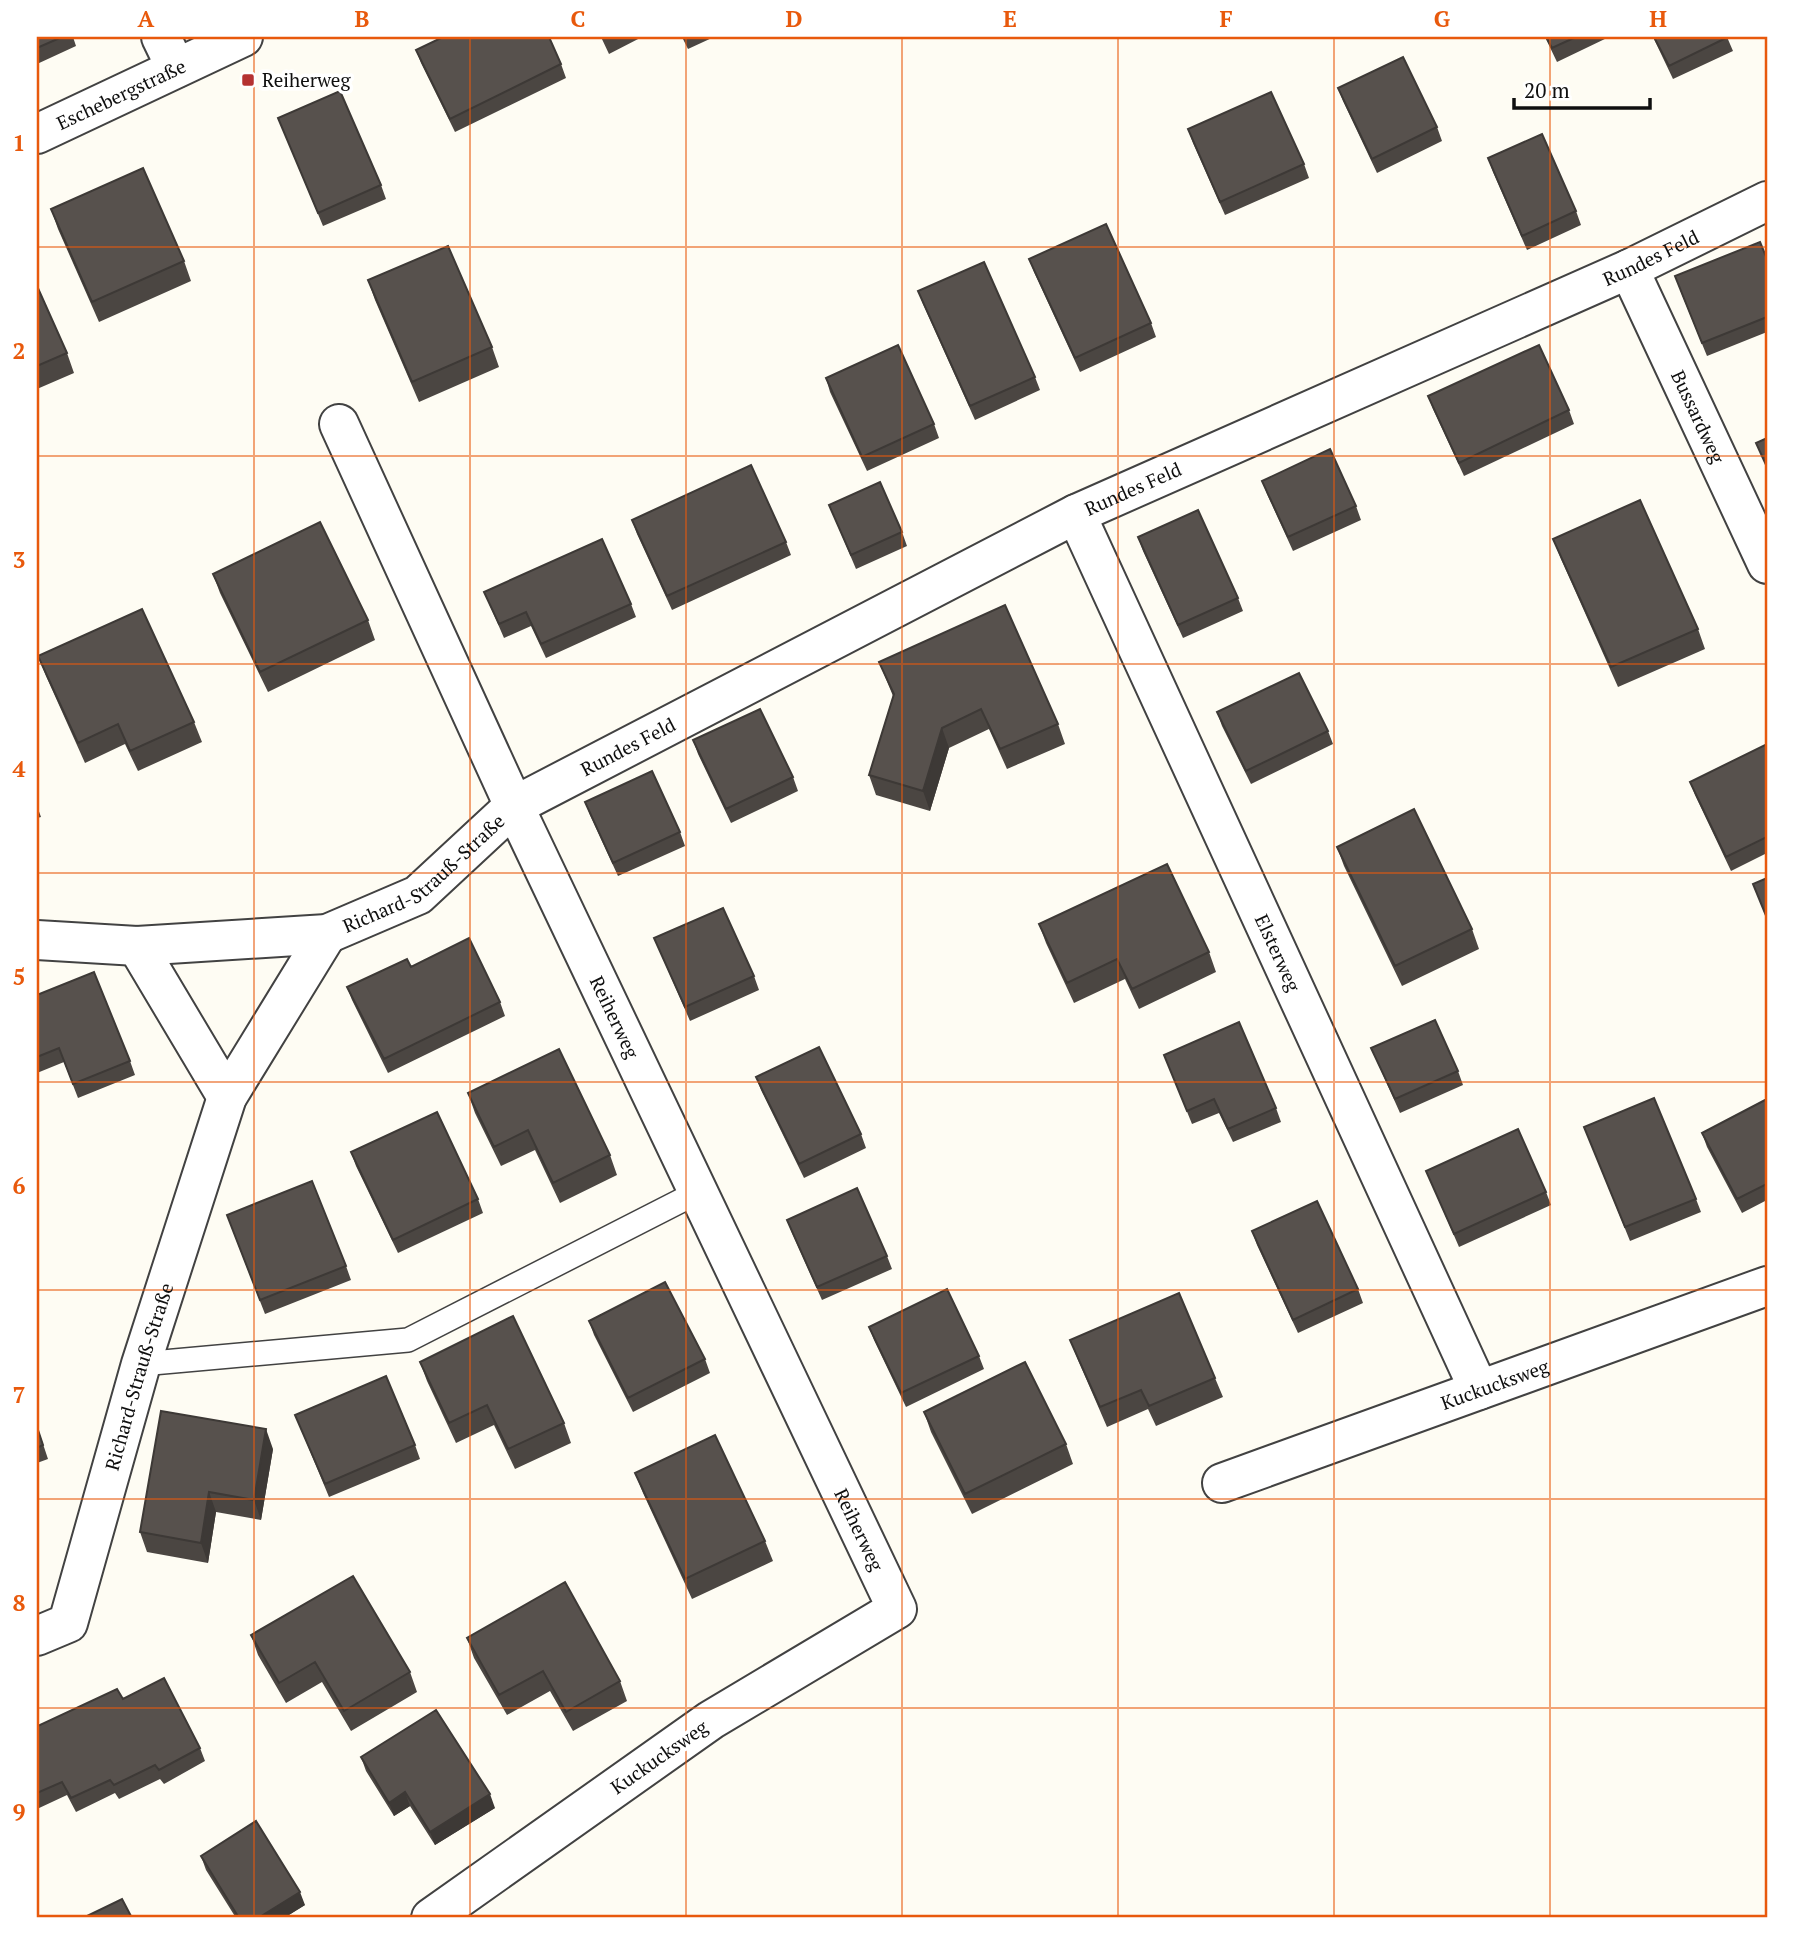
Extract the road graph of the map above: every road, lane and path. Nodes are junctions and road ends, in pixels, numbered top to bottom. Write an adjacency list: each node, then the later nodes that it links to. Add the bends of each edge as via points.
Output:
1 (243, 37): 2 (street, Eschebergstraße)
2 (169, 53): 3 (street, Eschebergstraße)
3 (37, 134)
4 (1767, 201): 5 (street, Rundes Feld)
5 (1629, 269): 7 (street, Rundes Feld); 8 (street, Bussardweg)
6 (339, 424): 9 (street, Reiherweg)
7 (1076, 514): 9 (street, Rundes Feld); 17 (street, Elsterweg)
8 (1767, 564)
9 (514, 806): 10 (street, Richard-Strauß-Straße, via 418,895); 14 (street, Reiherweg)
10 (327, 934): 12 (street, Richard-Strauß-Straße); 13 (street, Richard-Strauß-Straße)
11 (37, 940): 12 (street, Richard-Strauß-Straße)
12 (137, 946): 13 (street)
13 (227, 1097): 16 (street, Richard-Strauß-Straße)
14 (698, 1192): 16 (lane, via 408,1340); 19 (street, Reiherweg)
15 (1767, 1286): 17 (street, Kuckucksweg)
16 (141, 1364): 20 (street, Richard-Strauß-Straße, via 68,1623)
17 (1479, 1390): 18 (street, Kuckucksweg)
18 (1222, 1483)
19 (897, 1609): 21 (street, Kuckucksweg, via 710,1720)
20 (37, 1636)
21 (431, 1918)

